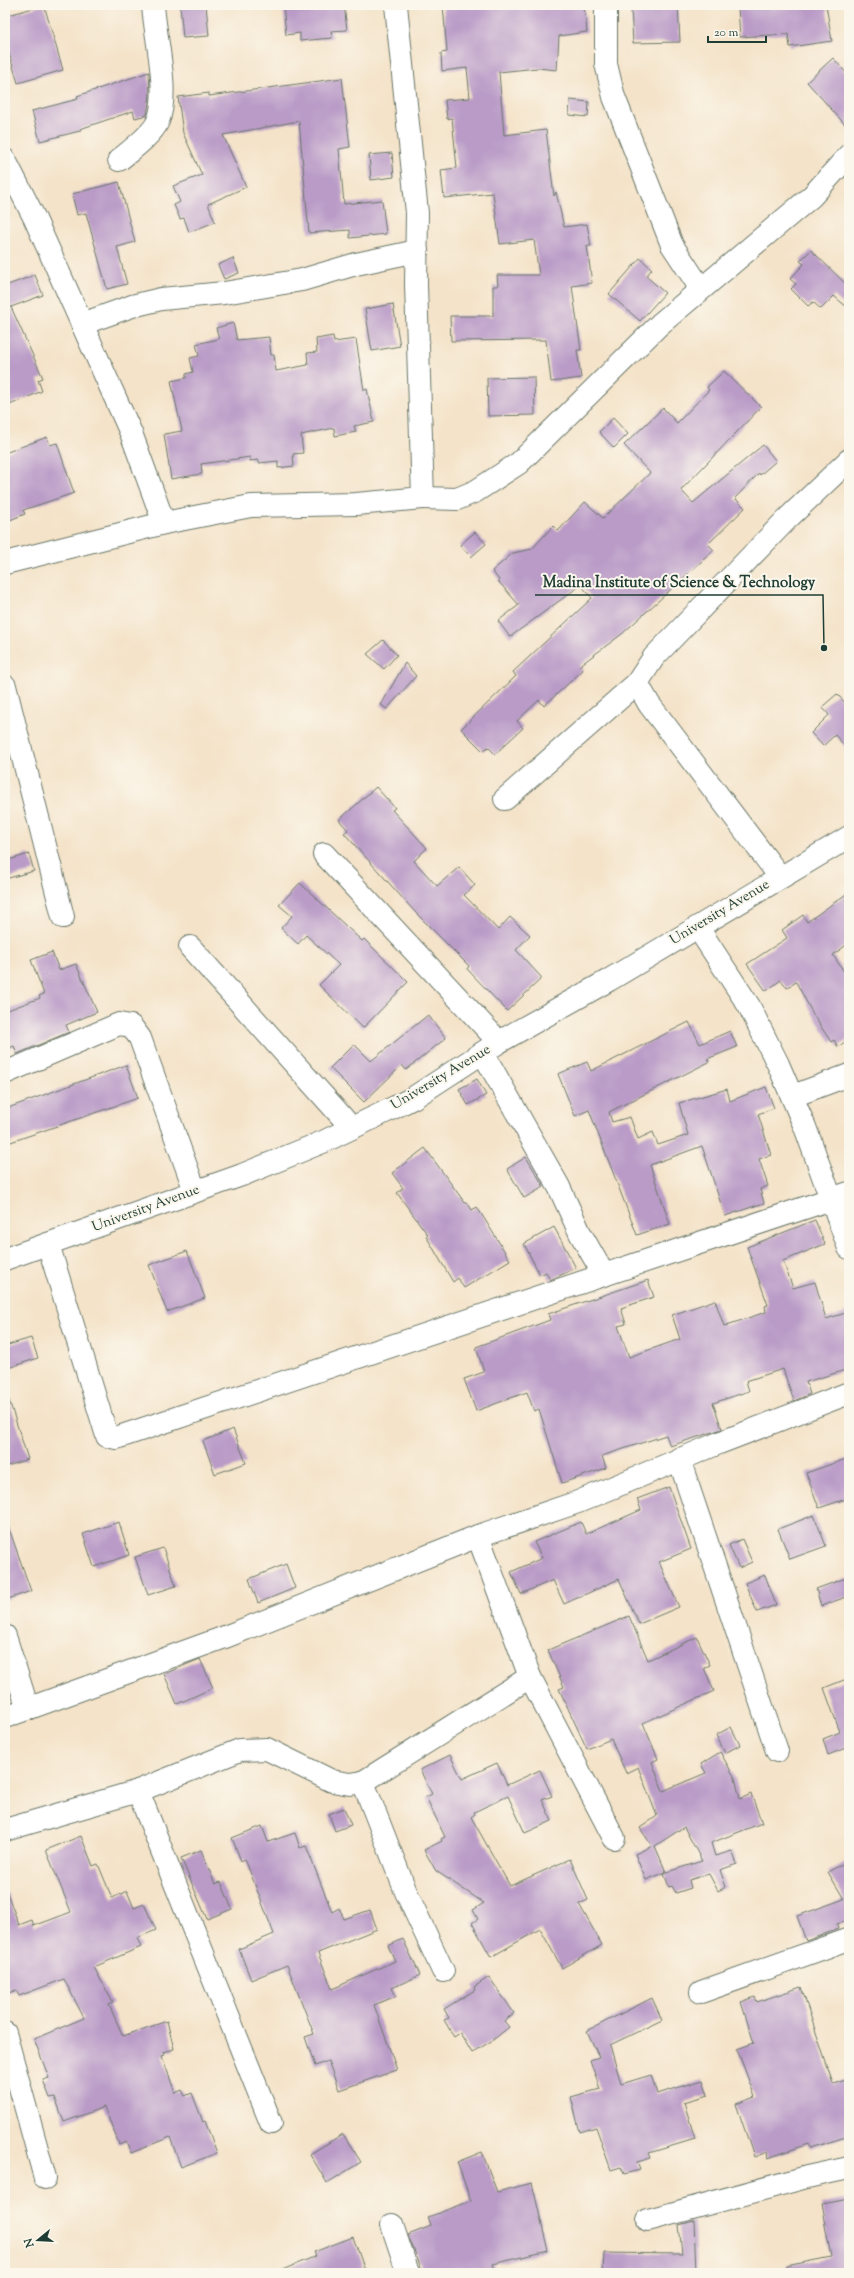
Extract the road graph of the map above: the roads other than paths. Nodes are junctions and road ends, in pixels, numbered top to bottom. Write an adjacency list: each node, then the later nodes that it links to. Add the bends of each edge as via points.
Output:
1 (153, 5): 6 (street, via 164,99 158,122)
2 (396, 5): 7 (street, via 418,213)
3 (606, 5): 8 (street, via 606,64 614,97 672,245)
4 (849, 155): 8 (street, via 812,196)
5 (5, 160): 9 (street, via 34,217)
6 (119, 160)
7 (417, 251): 9 (street, via 356,264 302,280 224,293 161,299 132,306); 11 (street)
8 (701, 288): 11 (street, via 660,324 519,463 476,491 457,499)
9 (82, 324): 12 (street, via 131,433)
10 (849, 460): 14 (street, via 787,519 654,657)
11 (423, 498): 12 (street, via 356,504 251,506)
12 (164, 523): 13 (street)
13 (5, 563)
14 (637, 683): 16 (street); 19 (street, via 648,704)
15 (5, 686): 20 (street)
16 (505, 799)
17 (849, 837): 19 (street, University Avenue)
18 (324, 854): 23 (street)
19 (780, 877): 21 (street, University Avenue)
20 (63, 917)
21 (698, 928): 23 (street, University Avenue); 26 (street, via 749,1006)
22 (190, 947): 27 (street)
23 (491, 1048): 27 (street, University Avenue, via 413,1098); 33 (street, via 580,1233)
24 (5, 1073): 28 (street, via 119,1024 131,1026 140,1038)
25 (849, 1075): 26 (street)
26 (793, 1096): 29 (street)
27 (352, 1128): 28 (street, University Avenue, via 242,1175)
28 (195, 1191): 30 (street, University Avenue)
29 (840, 1197): 31 (street); 33 (street)
30 (48, 1244): 32 (street, University Avenue); 33 (street, via 107,1436 110,1438)
31 (849, 1248)
32 (5, 1259)
33 (604, 1275)
34 (849, 1393): 35 (street)
35 (679, 1459): 36 (street, via 578,1502); 41 (street)
36 (478, 1536): 38 (street); 39 (street, via 225,1637)
37 (5, 1636): 39 (street)
38 (530, 1677): 42 (street); 45 (street)
39 (28, 1709): 40 (street)
40 (5, 1717)
41 (778, 1750)
42 (363, 1782): 43 (street, via 350,1784 332,1781 267,1749 240,1750); 47 (street, via 406,1892)
43 (138, 1791): 44 (street); 50 (street)
44 (5, 1830)
45 (614, 1838)
46 (849, 1939): 48 (street)
47 (443, 1971)
48 (701, 1992)
49 (5, 2033): 52 (street)
50 (271, 2123)
51 (849, 2168): 53 (street)
52 (45, 2178)
53 (648, 2220)
54 (392, 2225): 55 (street)
55 (408, 2273)

